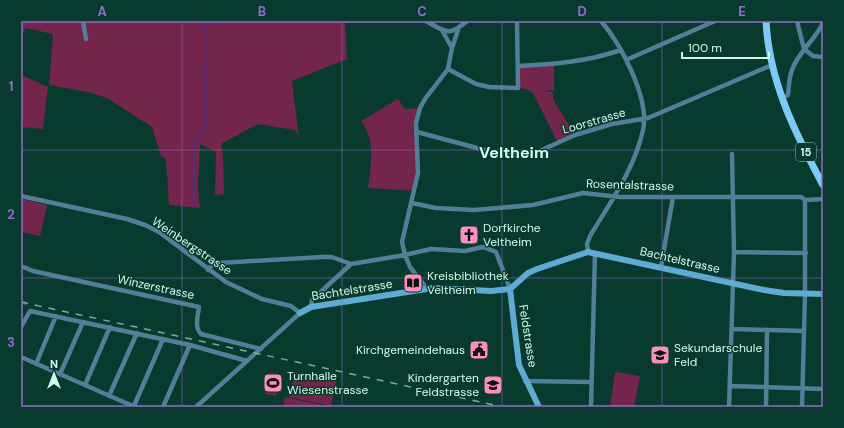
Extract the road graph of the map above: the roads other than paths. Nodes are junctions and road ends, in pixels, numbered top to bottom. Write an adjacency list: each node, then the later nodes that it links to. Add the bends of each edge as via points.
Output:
1 (83, 21): 13 (street)
2 (426, 21): 9 (street)
3 (467, 21): 11 (street)
4 (517, 21): 20 (street)
5 (601, 21): 15 (street)
6 (715, 21): 18 (street)
7 (766, 21): 19 (main road, 15)
8 (797, 21): 16 (street)
9 (434, 23): 12 (street)
10 (823, 23): 16 (street)
11 (458, 30): 12 (street); 14 (street)
12 (442, 32): 14 (street)
13 (86, 39)
14 (452, 48): 21 (street)
15 (621, 50): 18 (street); 20 (street, via 566,64)
16 (804, 50): 17 (street, via 813,56); 22 (street, via 792,70 788,95)
17 (823, 57)
18 (626, 60): 23 (street)
19 (772, 65): 22 (main road, 15); 23 (street, Loorstrasse)
20 (518, 66): 21 (street, via 518,88 476,84)
21 (448, 69): 24 (street, via 420,108)
22 (782, 98): 26 (main road, 15, via 794,129)
23 (645, 118): 24 (street, Loorstrasse, via 612,124 575,135 535,153 514,156); 28 (street, via 632,163)
24 (417, 132): 33 (street, via 418,173)
25 (732, 154): 30 (street)
26 (823, 185)
27 (21, 196): 41 (street, Weinbergstrasse, via 145,225)
28 (614, 196): 29 (street, Rosentalstrasse); 33 (street, Rosentalstrasse, via 583,193 533,204 474,210); 34 (street, via 590,236 587,244)
29 (674, 197): 30 (street, Rosentalstrasse); 40 (street)
30 (733, 197): 32 (street, Rosentalstrasse, via 802,197); 35 (street)
31 (823, 199): 32 (street, Rosentalstrasse)
32 (805, 200): 36 (street)
33 (412, 203): 37 (street, via 402,242)
34 (592, 252): 40 (street, Bachtelstrasse); 44 (street, via 528,273); 65 (street)
35 (734, 252): 36 (street); 42 (street)
36 (806, 253): 45 (street)
37 (405, 255): 38 (street); 43 (street, via 414,273); 44 (street, via 431,249 465,251 488,248 496,252)
38 (351, 264): 41 (street, via 332,257 322,257 219,263 212,265); 47 (street, via 312,300)
39 (21, 266): 59 (street, Winzerstrasse, via 33,271 199,307 196,326 201,334)
40 (661, 267): 42 (street, Bachtelstrasse)
41 (208, 270): 48 (street, Weinbergstrasse, via 247,292 262,299 291,306)
42 (733, 284): 45 (street, Bachtelstrasse); 53 (street)
43 (427, 289): 44 (street, Bachtelstrasse); 47 (street, Bachtelstrasse)
44 (510, 289): 64 (street, Feldstrasse, via 519,365)
45 (805, 294): 46 (street, Bachtelstrasse); 55 (street)
46 (823, 294)
47 (311, 307): 48 (street, Bachtelstrasse)
48 (300, 313): 59 (street, Bachtelstrasse)
49 (56, 316): 50 (street); 51 (street, via 30,311); 62 (street)
50 (83, 322): 52 (street); 63 (street)
51 (21, 327)
52 (110, 327): 56 (street); 66 (street)
53 (732, 329): 54 (street); 67 (street)
54 (767, 330): 55 (street); 68 (street)
55 (804, 332): 69 (street)
56 (137, 333): 57 (street); 71 (street)
57 (163, 339): 58 (street); 72 (street)
58 (190, 345): 61 (street); 73 (street)
59 (261, 349): 61 (street, Bachtelstrasse)
60 (21, 357): 62 (street)
61 (247, 361): 74 (street, Bachtelstrasse)
62 (36, 364): 63 (street)
63 (60, 374): 66 (street)
64 (525, 381): 65 (street); 75 (street, Feldstrasse)
65 (591, 382): 76 (street)
66 (85, 385): 71 (street)
67 (730, 386): 68 (street); 77 (street)
68 (766, 387): 69 (street); 78 (street)
69 (803, 388): 70 (street); 79 (street)
70 (823, 389)
71 (109, 396): 72 (street)
72 (135, 407)
73 (163, 407)
74 (196, 407)
75 (538, 407)
76 (591, 407)
77 (729, 407)
78 (766, 407)
79 (802, 407)

